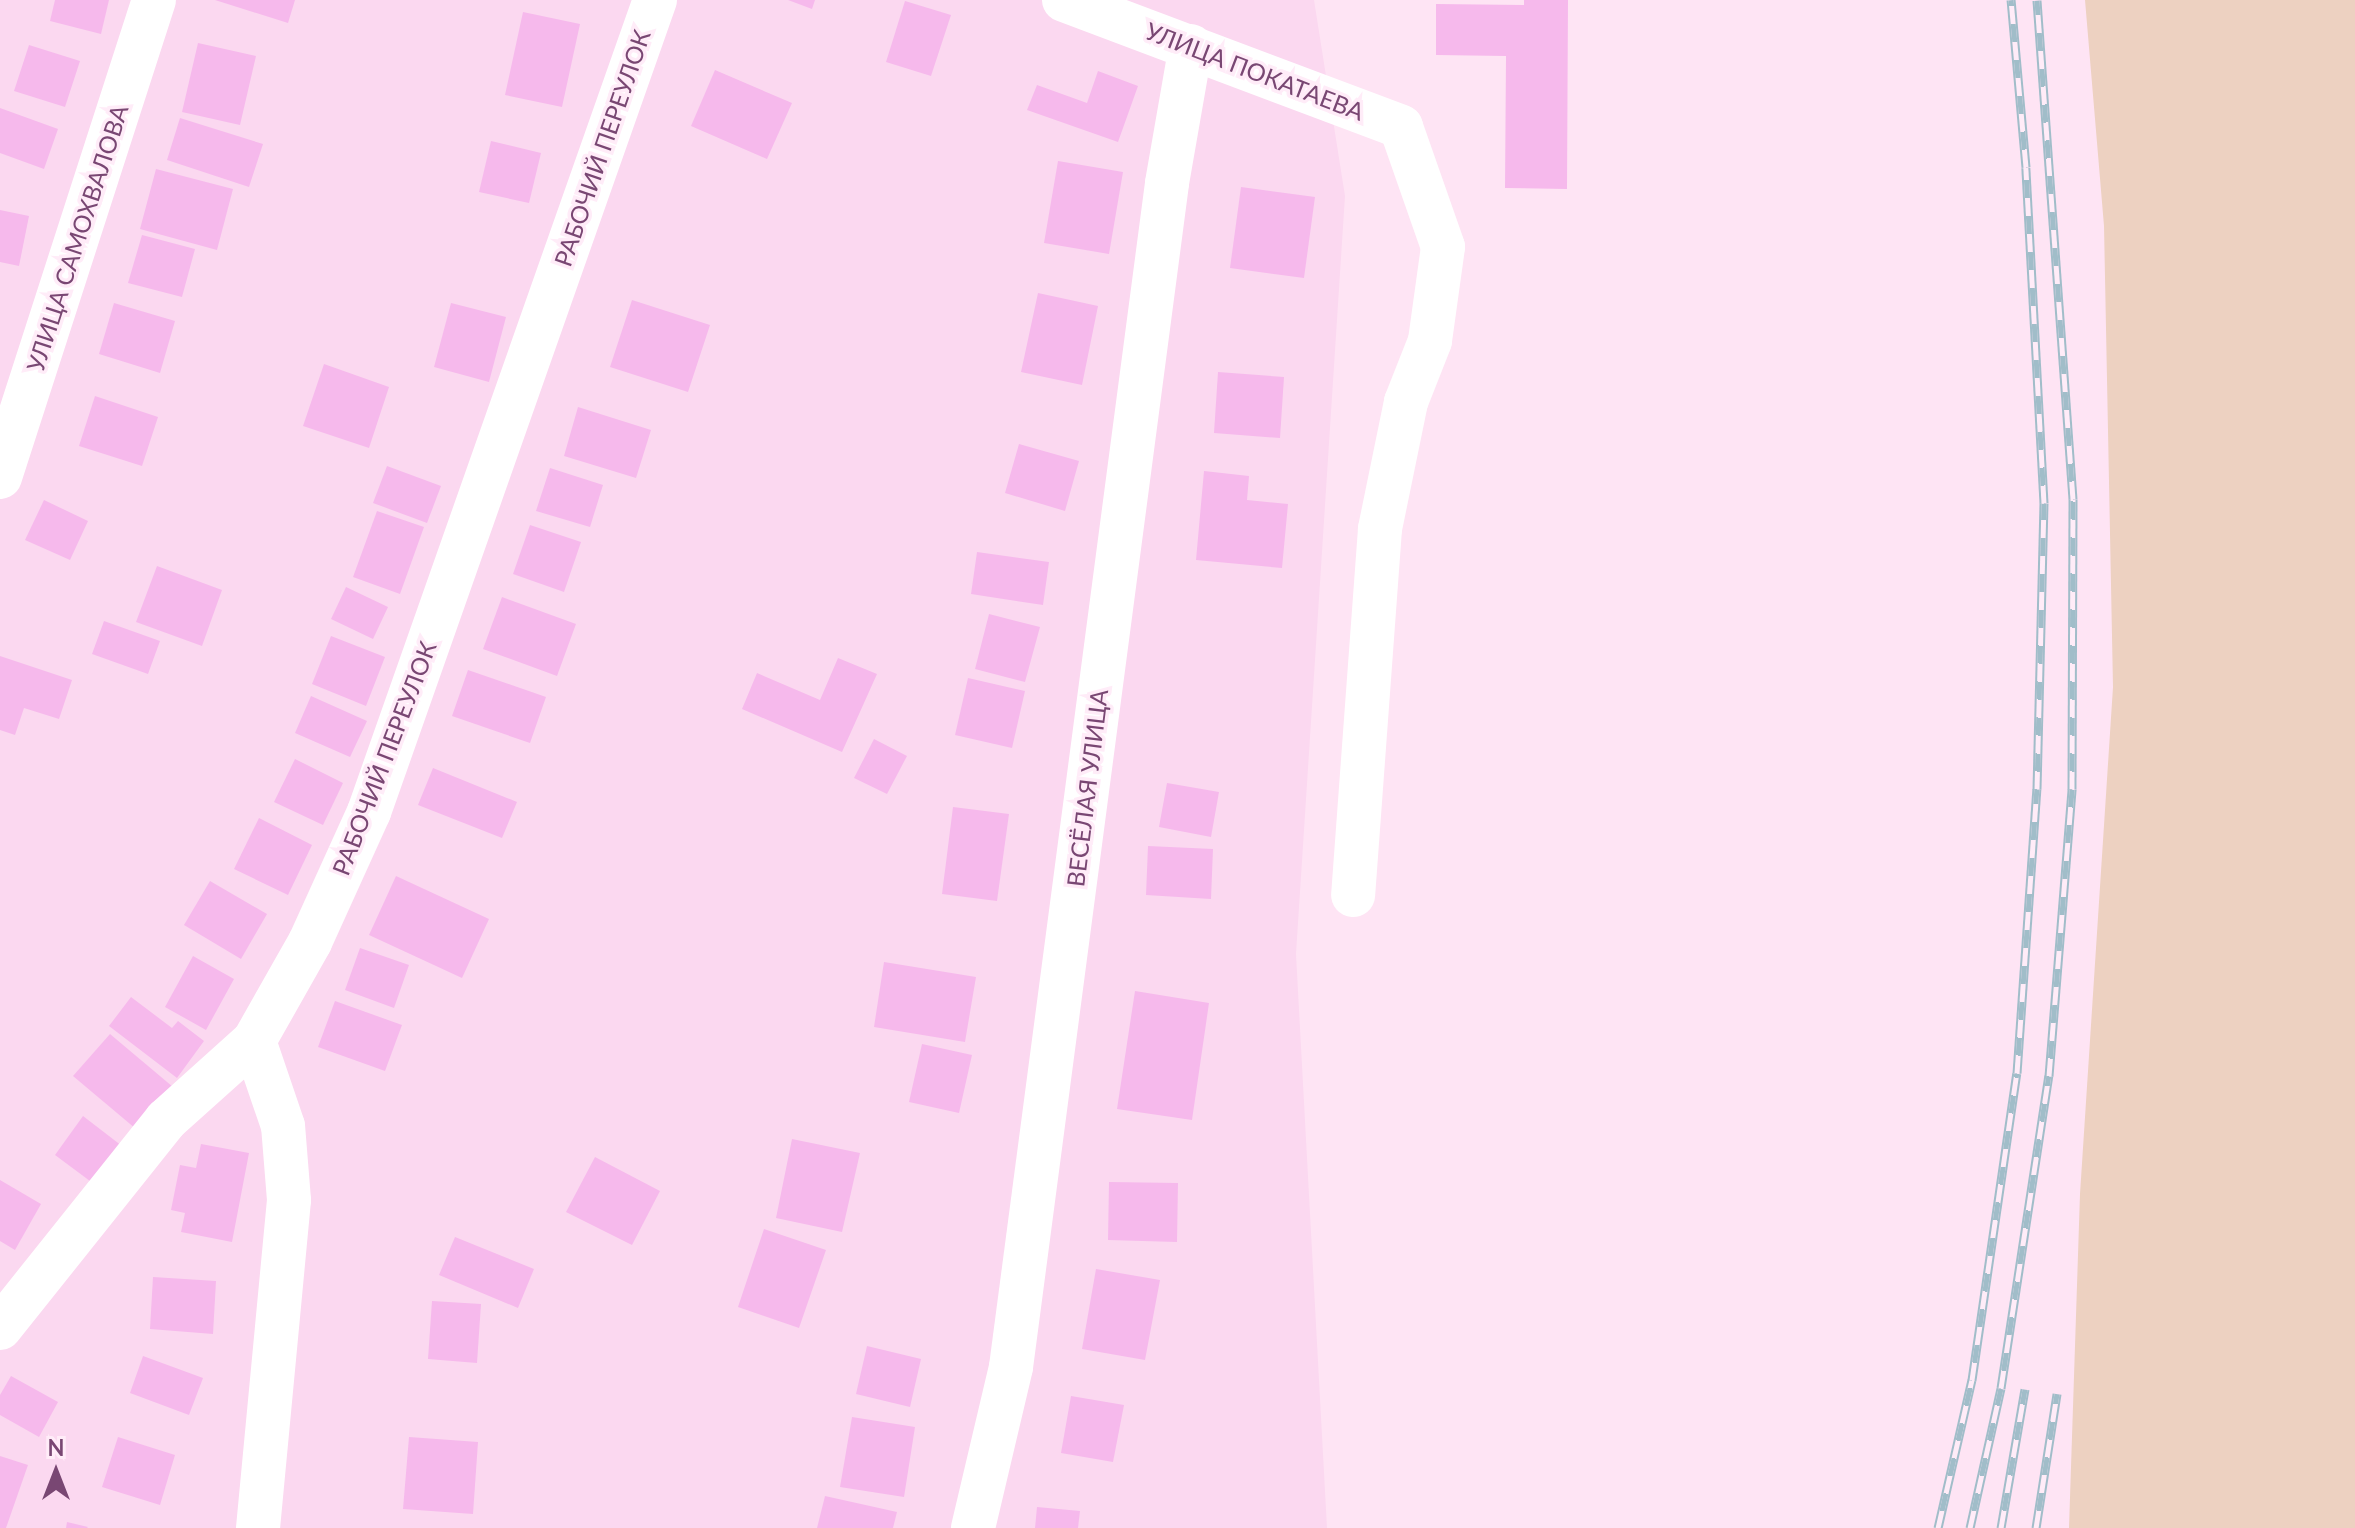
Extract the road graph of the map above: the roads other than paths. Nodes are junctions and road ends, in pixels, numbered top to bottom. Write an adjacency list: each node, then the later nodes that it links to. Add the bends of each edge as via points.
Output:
1 (154, 0): 5 (street, УЛИЦА САМОХВАЛОВА)
2 (655, 0): 7 (street, РАБОЧИЙ ПЕРЕУЛОК, via 369,812 310,942)
3 (1064, 0): 4 (street, УЛИЦА ПОКАТАЕВА)
4 (1191, 46): 6 (street, УЛИЦА ПОКАТАЕВА, via 1401,127 1443,247 1430,341 1406,402 1380,529); 10 (street, ВЕСЁЛАЯ УЛИЦА, via 1164,198 1011,1367)
5 (0, 477)
6 (1353, 895)
7 (254, 1041): 8 (street, РАБОЧИЙ ПЕРЕУЛОК, via 166,1120); 9 (street, via 283,1126 289,1200)
8 (0, 1328)
9 (258, 1528)
10 (973, 1528)

